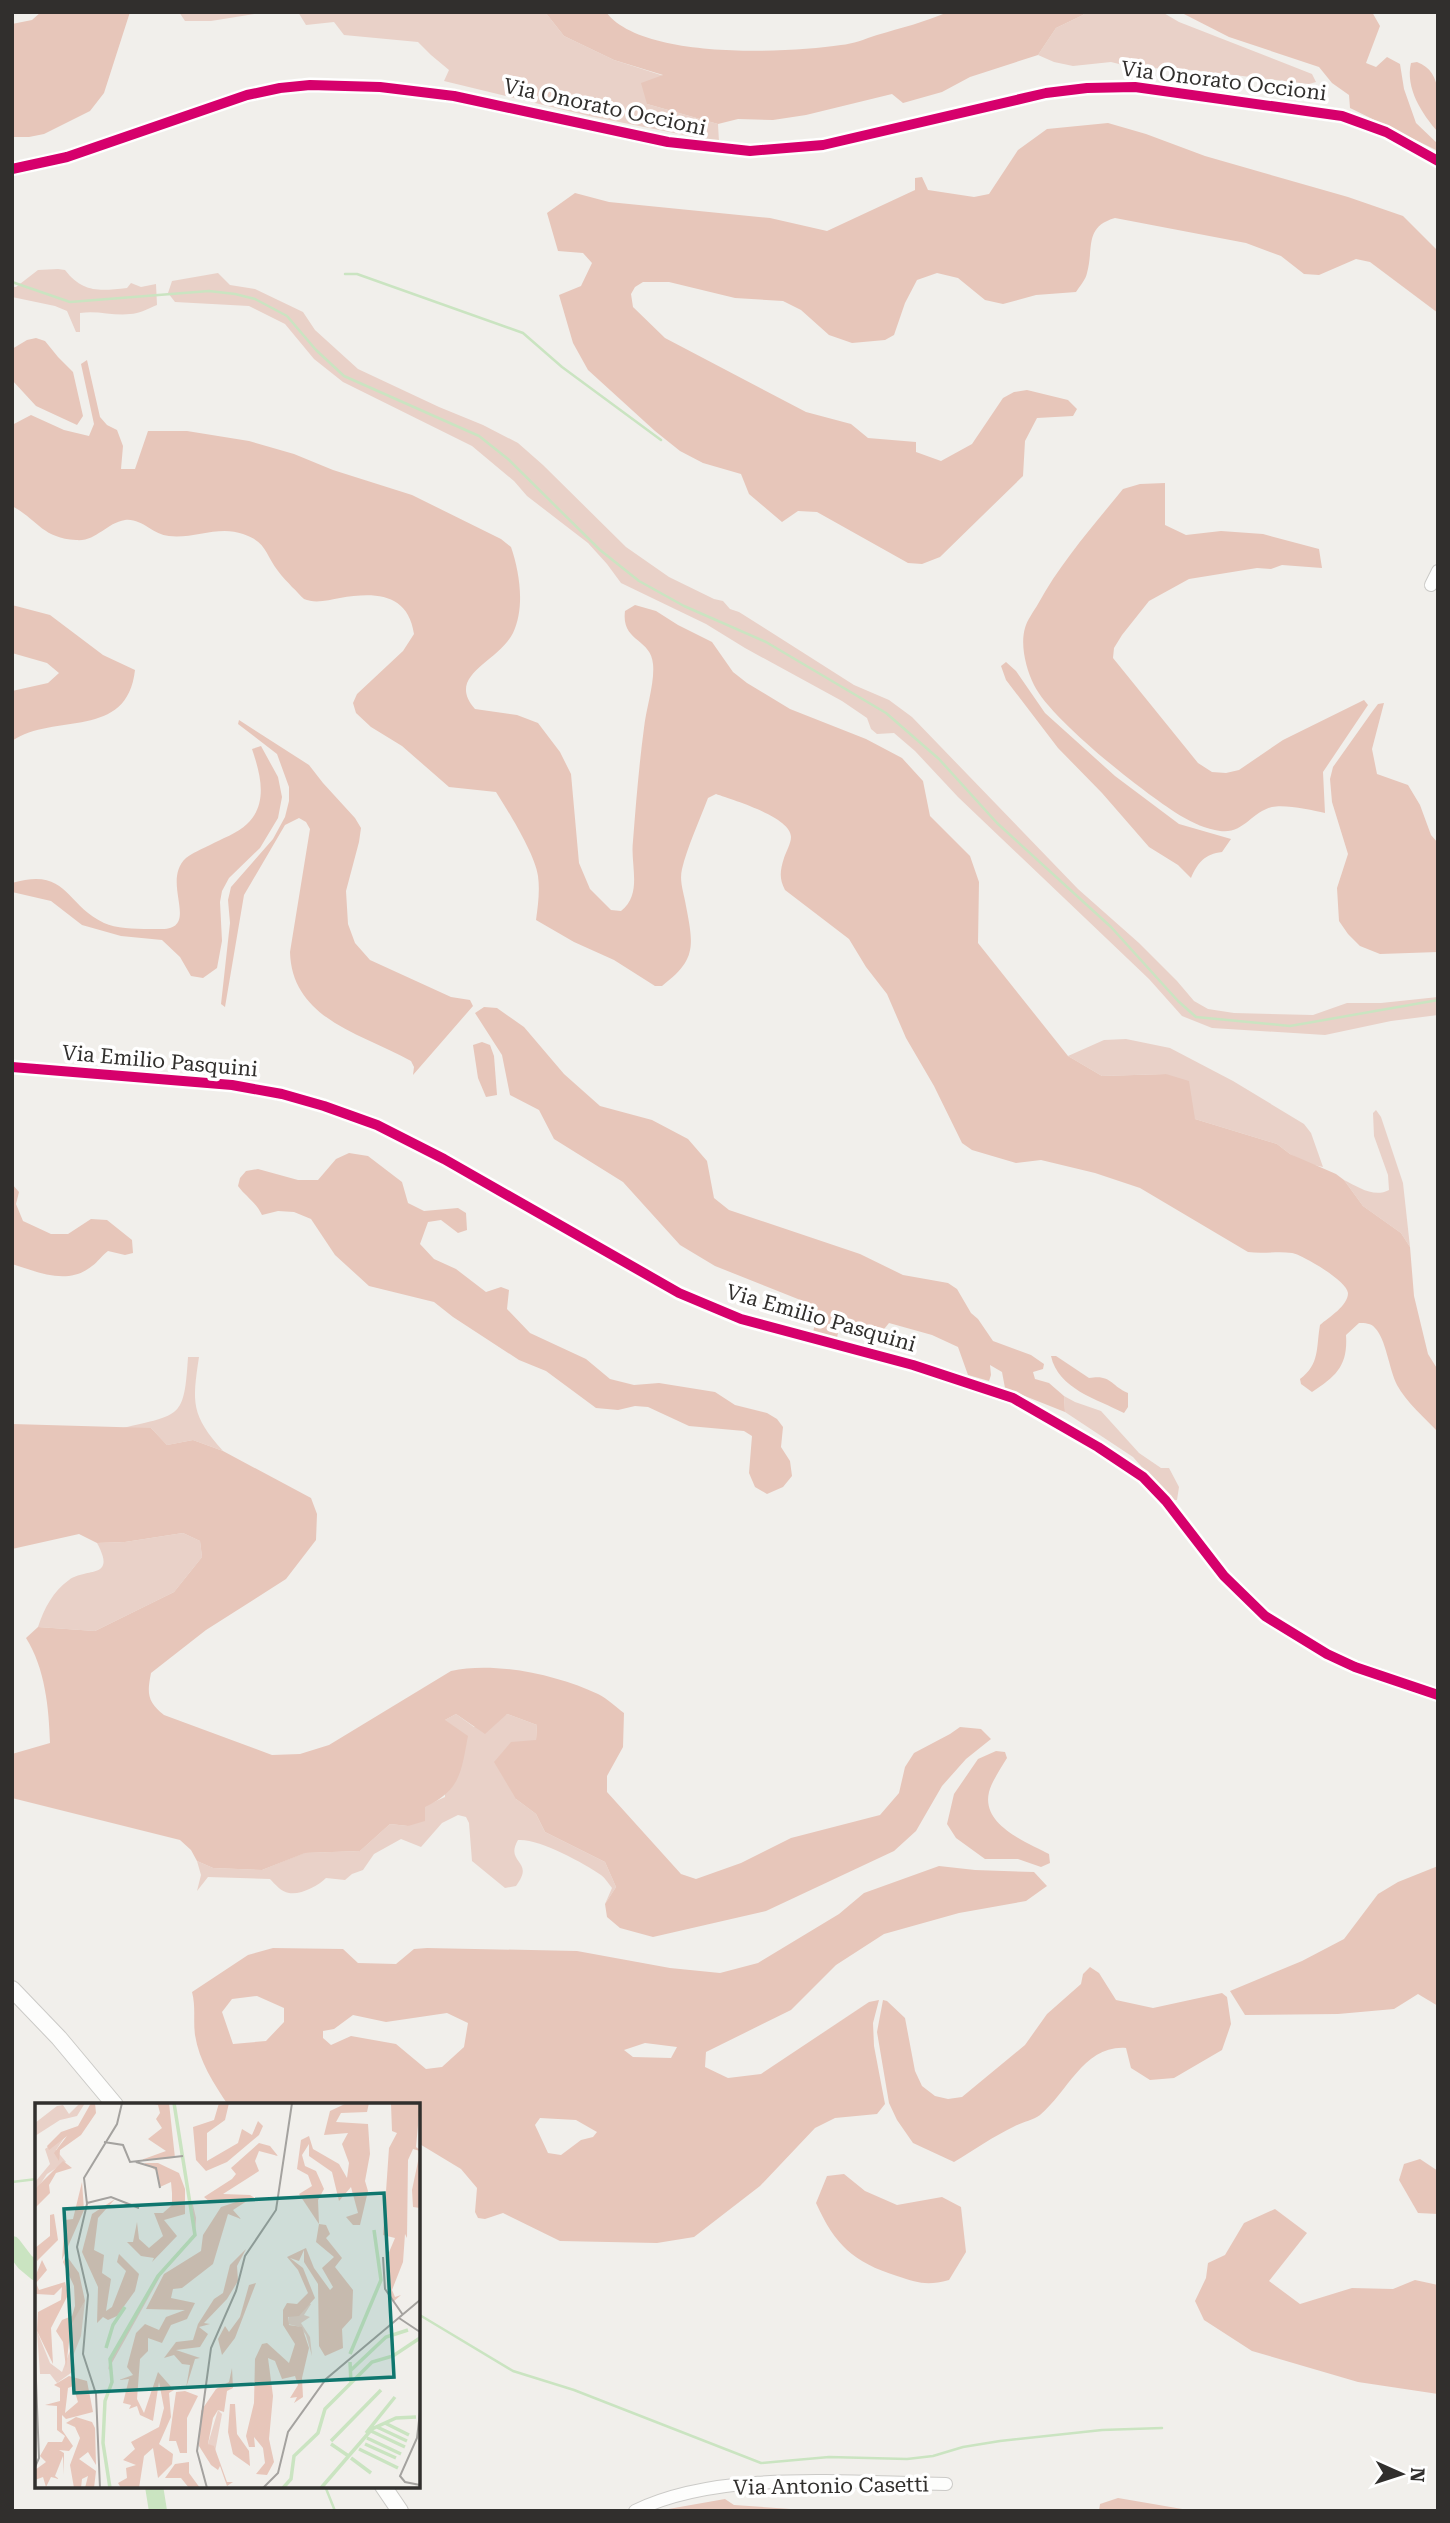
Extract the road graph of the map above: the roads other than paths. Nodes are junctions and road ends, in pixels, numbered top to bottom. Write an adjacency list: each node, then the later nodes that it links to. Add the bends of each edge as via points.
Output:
1 (1438, 161): 2 (street, Via Onorato Occioni, via 1386,132 1342,116 1135,86 1046,93 823,145 750,151 668,142 454,96 310,85 247,95 67,158)
2 (12, 169)
3 (1438, 571): 4 (street)
4 (1431, 585)
5 (12, 1066): 6 (street, Via Emilio Pasquini, via 232,1085 324,1106 377,1125 444,1159 679,1293 740,1319 913,1365 1013,1398 1143,1478 1224,1576 1265,1616 1354,1667)
6 (1438, 1695)
7 (12, 1989): 8 (street)
8 (113, 2103)
9 (946, 2484): 12 (street, Via Antonio Casetti, via 751,2483 696,2491)
10 (384, 2488): 11 (street)
11 (400, 2511)
12 (635, 2511)

